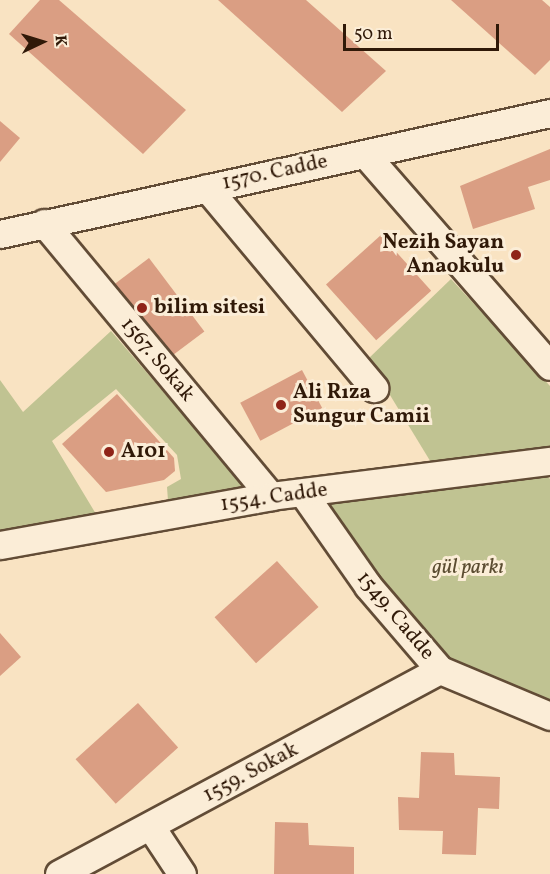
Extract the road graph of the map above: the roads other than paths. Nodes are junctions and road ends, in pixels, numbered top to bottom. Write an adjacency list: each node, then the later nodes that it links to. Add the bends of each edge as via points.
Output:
1 (550, 113): 2 (street, 1570. Cadde)
2 (365, 154): 3 (street, 1570. Cadde); 6 (street)
3 (207, 188): 4 (street, 1570. Cadde); 7 (street)
4 (44, 224): 5 (street, 1570. Cadde); 10 (street, 1567. Sokak)
5 (0, 234)
6 (550, 366)
7 (374, 388)
8 (550, 461): 9 (street, 1554. Cadde)
9 (303, 493): 10 (street, 1554. Cadde); 12 (street, 1549. Cadde, via 368,586)
10 (271, 496): 11 (street, 1554. Cadde)
11 (0, 545)
12 (440, 670): 13 (street, 1549. Cadde); 14 (street, 1559. Sokak)
13 (550, 716)
14 (151, 827): 15 (street, 1559. Sokak); 16 (street)
15 (59, 874)
16 (182, 874)

